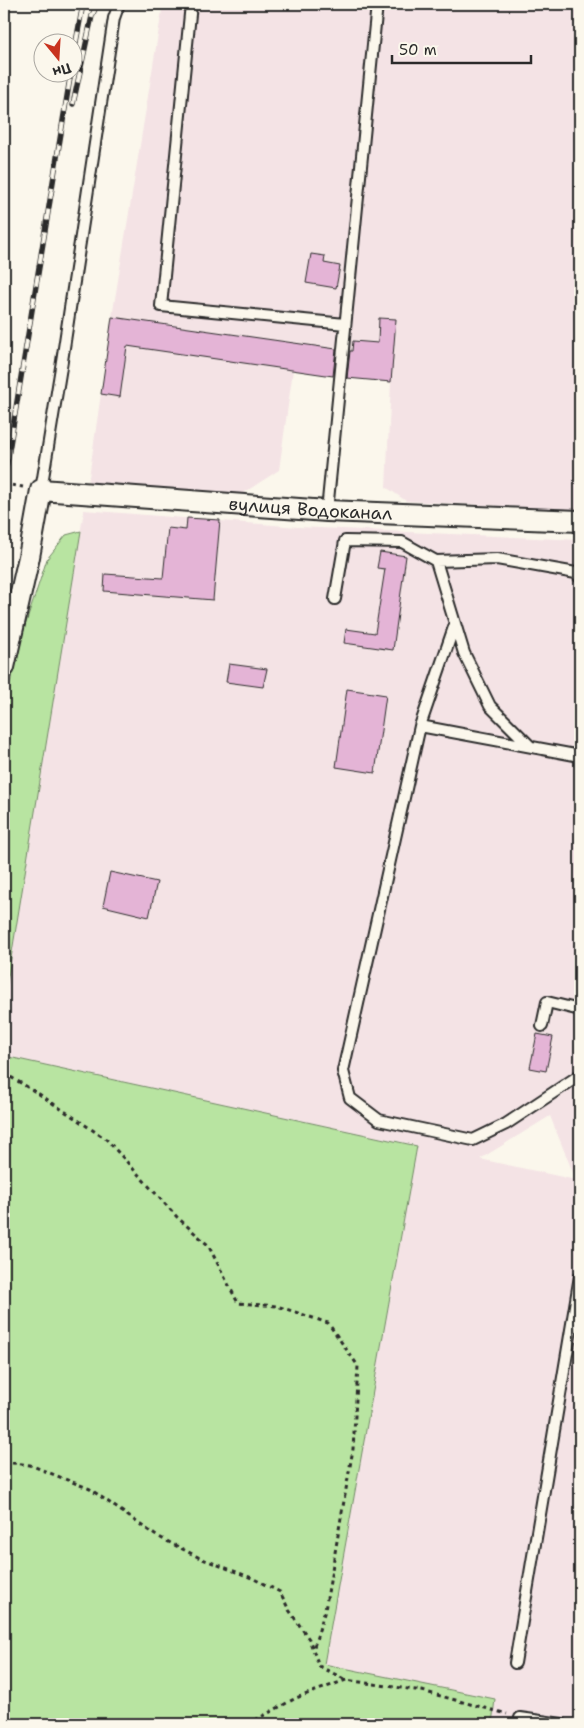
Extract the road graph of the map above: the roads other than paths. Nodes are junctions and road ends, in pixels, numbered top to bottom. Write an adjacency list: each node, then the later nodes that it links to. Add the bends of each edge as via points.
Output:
1 (119, 4): 5 (lane, via 114,18)
2 (191, 4): 4 (lane, via 161,306)
3 (377, 4): 4 (lane)
4 (345, 324): 6 (lane)
5 (41, 490): 6 (street, вулиця Водоканал); 12 (street)
6 (326, 511): 7 (street, вулиця Водоканал)
7 (580, 521)
8 (436, 561): 9 (lane, via 496,559); 10 (lane, via 402,542 345,541); 11 (lane)
9 (579, 575)
10 (335, 599)
11 (455, 624): 13 (lane); 14 (lane, via 464,653 490,706)
12 (4, 667)
13 (420, 726): 14 (lane); 18 (lane, via 343,1071 350,1098 379,1120 473,1140 506,1124)
14 (530, 746): 15 (lane)
15 (580, 756)
16 (580, 1010): 17 (lane, via 547,1002)
17 (542, 1026)
18 (580, 1075)
19 (580, 1276): 20 (lane)
20 (515, 1662)
21 (520, 1721): 22 (lane)
22 (562, 1724)

